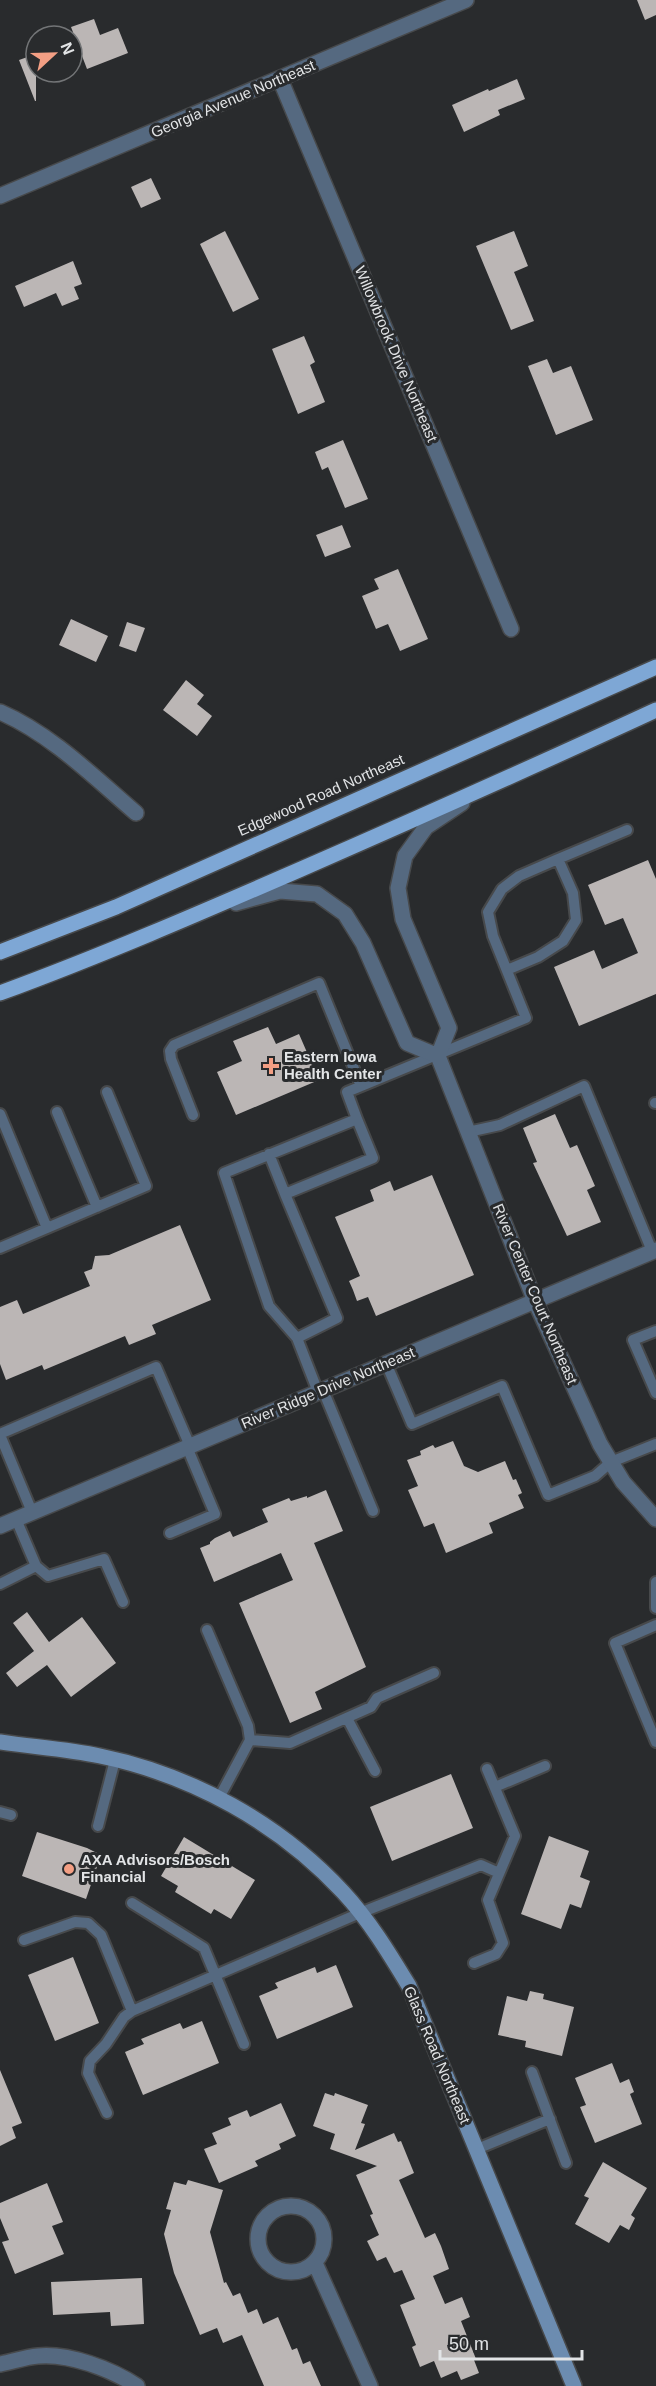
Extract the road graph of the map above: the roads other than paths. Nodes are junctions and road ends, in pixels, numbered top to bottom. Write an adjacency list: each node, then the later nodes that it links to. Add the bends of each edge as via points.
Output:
1 (466, 0): 2 (street, Georgia Avenue Northeast)
2 (280, 80): 3 (street, Georgia Avenue Northeast); 4 (street, Willowbrook Drive Northeast)
3 (0, 196)
4 (511, 629)
5 (656, 667): 13 (main road, Edgewood Road Northeast, via 116,907)
6 (656, 710): 8 (main road)
7 (0, 712): 9 (street, via 65,753)
8 (479, 792): 12 (main road); 16 (street, via 426,827 405,856 398,888 403,919 450,1028)
9 (136, 813)
10 (627, 830): 11 (lane)
11 (558, 859): 14 (lane, via 519,876 502,889 488,912); 14 (lane, via 573,893 576,920 563,941)
12 (203, 912): 15 (main road); 16 (street, via 279,891 317,894 345,914 363,943 407,1043)
13 (0, 952)
14 (507, 970): 16 (lane, via 526,1018)
15 (0, 993)
16 (438, 1056): 17 (lane); 23 (street, River Center Court Northeast)
17 (361, 1086): 21 (lane, via 319,983 174,1045 171,1059); 22 (lane, via 347,1092)
18 (106, 1092): 26 (lane, via 146,1186)
19 (57, 1112): 26 (lane)
20 (0, 1114): 27 (lane)
21 (194, 1115)
22 (357, 1119): 24 (lane); 25 (lane, via 374,1158)
23 (468, 1132): 29 (lane, via 500,1125 584,1086); 30 (street, River Center Court Northeast)
24 (269, 1154): 25 (lane); 32 (lane, via 224,1173 269,1306)
25 (285, 1194): 32 (lane, via 337,1318)
26 (97, 1207): 27 (lane)
27 (47, 1228): 28 (lane)
28 (0, 1248)
29 (654, 1251): 30 (street, River Ridge Drive Northeast)
30 (535, 1301): 33 (street, River Ridge Drive Northeast); 39 (street, River Center Court Northeast)
31 (656, 1331): 35 (lane, via 633,1340)
32 (297, 1338): 34 (lane)
33 (386, 1363): 34 (street, River Ridge Drive Northeast); 39 (lane, via 412,1424 502,1386 548,1496 595,1476)
34 (321, 1391): 38 (street, River Ridge Drive Northeast); 40 (lane)
35 (656, 1393)
36 (0, 1434): 38 (lane, via 156,1367); 41 (lane)
37 (656, 1444): 39 (lane)
38 (188, 1446): 41 (street, River Ridge Drive Northeast); 45 (lane, via 215,1514)
39 (611, 1462): 43 (street, River Center Court Northeast)
40 (372, 1511)
41 (32, 1512): 42 (street, River Ridge Drive Northeast)
42 (16, 1519): 44 (street, River Ridge Drive Northeast); 46 (lane)
43 (656, 1519)
44 (0, 1526)
45 (170, 1533)
46 (36, 1566): 48 (lane); 49 (lane, via 48,1576 104,1559)
47 (656, 1582): 50 (lane)
48 (0, 1584)
49 (123, 1602)
50 (656, 1608)
51 (656, 1625): 57 (lane, via 615,1642)
52 (207, 1630): 55 (lane, via 248,1726)
53 (434, 1673): 54 (lane, via 377,1698 371,1707)
54 (347, 1718): 55 (lane, via 290,1743); 61 (lane)
55 (250, 1740): 63 (lane)
56 (0, 1742): 58 (street, Glass Road Northeast)
57 (656, 1742)
58 (115, 1760): 63 (street, Glass Road Northeast); 66 (lane)
59 (546, 1766): 62 (lane)
60 (487, 1769): 62 (lane)
61 (375, 1772)
62 (495, 1787): 67 (lane, via 515,1836)
63 (219, 1798): 69 (street, Glass Road Northeast, via 290,1841)
64 (0, 1812): 65 (lane)
65 (11, 1815)
66 (98, 1826)
67 (499, 1873): 69 (lane, via 481,1865); 71 (lane, via 488,1900 503,1943 496,1953)
68 (132, 1903): 72 (lane, via 204,1948)
69 (360, 1913): 72 (lane); 78 (street, Glass Road Northeast, via 409,1986)
70 (24, 1940): 73 (lane, via 75,1922 88,1923 101,1935)
71 (474, 1963)
72 (215, 1975): 73 (lane); 74 (lane)
73 (132, 2011): 76 (lane, via 90,2061 88,2073)
74 (244, 2044)
75 (532, 2072): 77 (lane)
76 (107, 2113)
77 (550, 2119): 78 (lane); 79 (lane)
78 (477, 2149): 84 (street, Glass Road Northeast)
79 (566, 2163)
80 (315, 2263): 80 (street, via 324,2243 319,2222 312,2214 291,2206 271,2213 259,2231 261,2252 267,2261 285,2272 296,2272); 83 (street)
81 (0, 2364): 82 (street, via 39,2356 80,2360)
82 (137, 2386)
83 (370, 2386)
84 (574, 2386)

